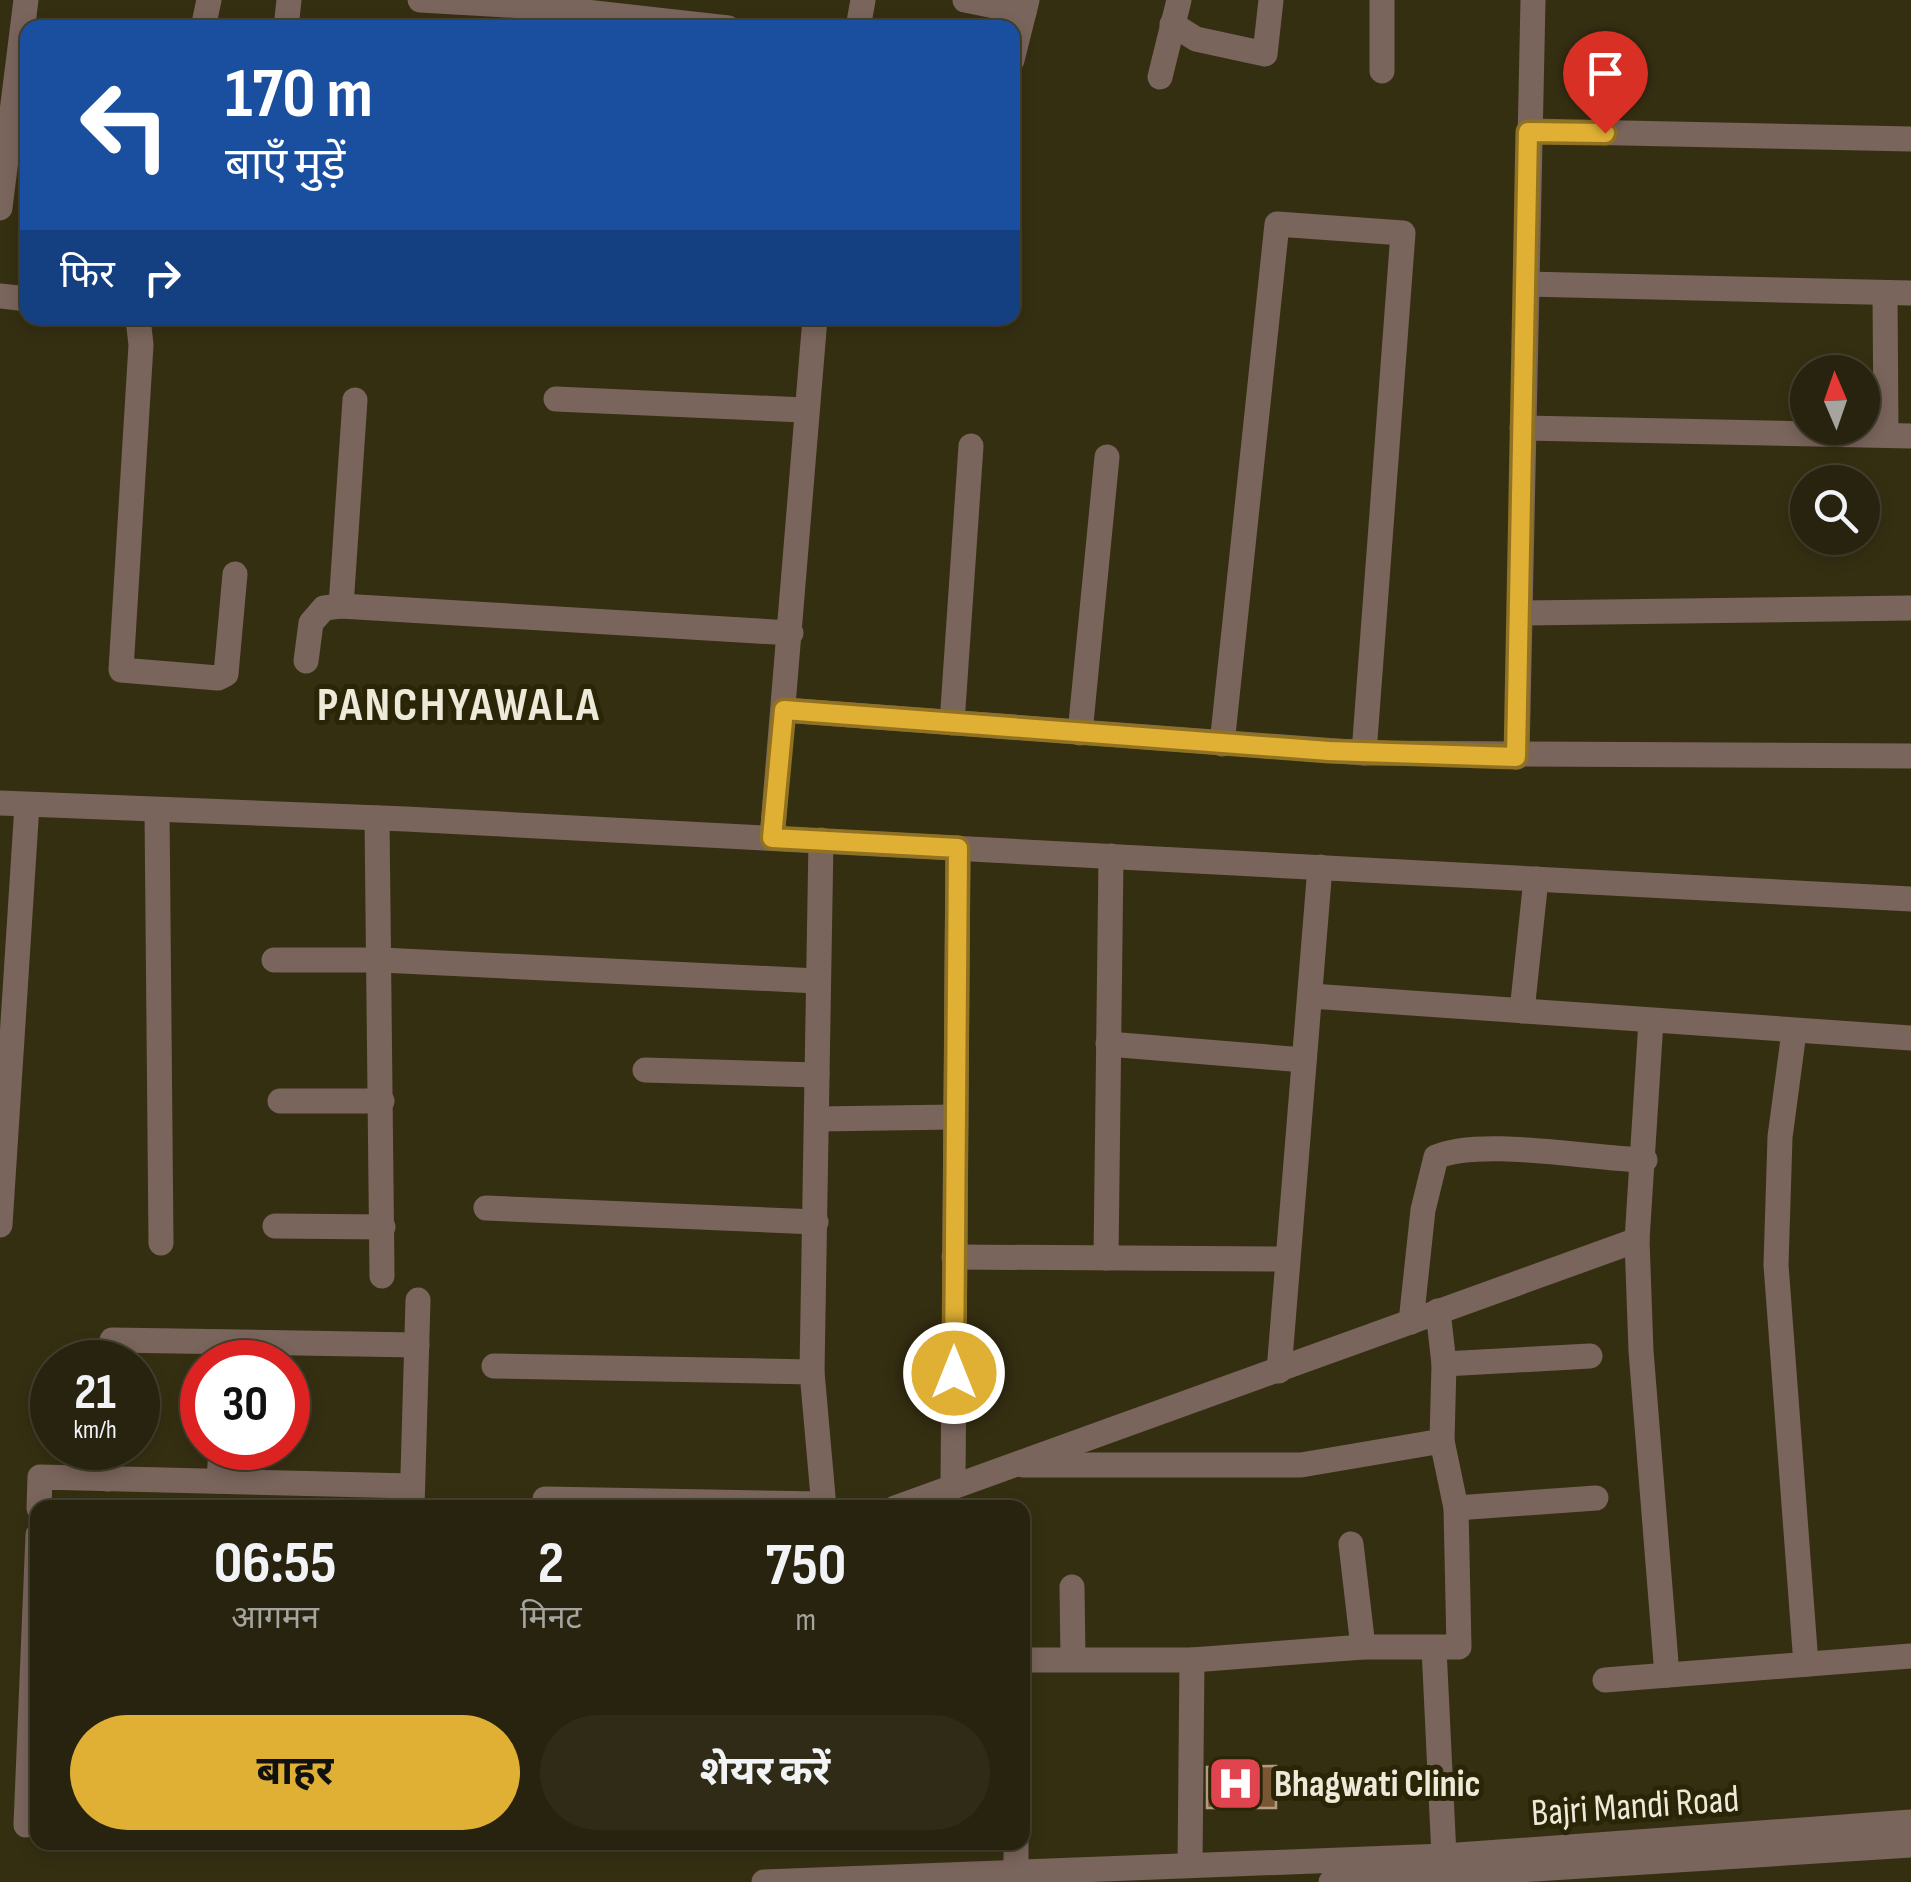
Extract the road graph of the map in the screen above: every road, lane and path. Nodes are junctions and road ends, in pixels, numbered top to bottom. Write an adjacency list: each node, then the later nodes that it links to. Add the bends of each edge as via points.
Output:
1 (420, 0): 6 (street)
2 (966, 0): 7 (street)
3 (1270, 0): 9 (street, via 1266,54 1196,39)
4 (1382, 0): 12 (street)
5 (1533, 0): 15 (street)
6 (542, 3): 8 (street)
7 (1026, 6)
8 (680, 11): 10 (street)
9 (1175, 12): 13 (street)
10 (705, 20)
11 (20, 52): 14 (street)
12 (1382, 71)
13 (1160, 77)
14 (11, 129): 17 (street)
15 (1528, 132): 16 (street); 18 (street)
16 (1911, 139)
17 (0, 208)
18 (1526, 284): 19 (street); 25 (street)
19 (1898, 293): 26 (street)
20 (139, 325): 29 (street, via 121,670 226,674)
21 (814, 325): 24 (street)
22 (556, 399): 24 (street)
23 (355, 400): 30 (street)
24 (804, 410): 33 (street)
25 (1522, 428): 26 (street); 32 (street)
26 (1898, 436)
27 (971, 446): 36 (street)
28 (1106, 457): 37 (street)
29 (235, 574)
30 (340, 606): 33 (street); 34 (street, via 324,608 311,623)
31 (1911, 608): 32 (street)
32 (1520, 613): 41 (street)
33 (791, 633): 35 (street)
34 (306, 660)
35 (784, 710): 36 (street); 46 (street)
36 (952, 723): 37 (street)
37 (1080, 732): 38 (street)
38 (1222, 744): 39 (street); 39 (street, via 1277,224 1403,233)
39 (1364, 754): 41 (street)
40 (1911, 756): 41 (street)
41 (1516, 757)
42 (0, 804): 43 (street)
43 (26, 805): 44 (street); 72 (street)
44 (157, 810): 45 (street); 76 (street)
45 (377, 818): 46 (street); 54 (street)
46 (772, 838): 47 (street)
47 (821, 840): 48 (street); 55 (street)
48 (958, 848): 49 (street); 67 (street)
49 (1111, 856): 50 (street); 61 (street)
50 (1320, 867): 51 (street); 56 (street)
51 (1536, 879): 52 (street); 57 (street)
52 (1911, 899)
53 (274, 960): 54 (street)
54 (380, 960): 55 (street); 66 (street)
55 (817, 981): 64 (street)
56 (1311, 996): 57 (street); 62 (street)
57 (1522, 1011): 58 (street)
58 (1651, 1021): 59 (street); 69 (street)
59 (1794, 1032): 60 (street); 116 (street, via 1780,1137 1776,1265)
60 (1911, 1038)
61 (1108, 1044): 62 (street); 78 (street)
62 (1304, 1060): 79 (street)
63 (645, 1070): 64 (street)
64 (817, 1075): 68 (street)
65 (280, 1101): 66 (street)
66 (382, 1101): 74 (street)
67 (955, 1117): 68 (street); 77 (street)
68 (817, 1119): 71 (street)
69 (1644, 1160): 75 (street); 83 (street, via 1481,1148 1436,1156 1422,1210)
70 (486, 1208): 71 (street)
71 (816, 1222): 90 (street)
72 (0, 1225)
73 (276, 1226): 74 (street)
74 (382, 1227): 80 (street)
75 (1637, 1240): 82 (street); 117 (street)
76 (160, 1243)
77 (954, 1257): 78 (street); 98 (street)
78 (1106, 1258): 79 (street)
79 (1285, 1258): 89 (street)
80 (382, 1276)
81 (418, 1300): 84 (street)
82 (1438, 1311): 83 (street); 87 (street)
83 (1411, 1322): 89 (street)
84 (417, 1345): 85 (street); 99 (street)
85 (310, 1349)
86 (1590, 1356): 87 (street)
87 (1444, 1364): 91 (street)
88 (494, 1366): 90 (street)
89 (1279, 1371): 92 (street)
90 (812, 1372): 105 (street)
91 (1442, 1442): 92 (street, via 1301,1466); 107 (street)
92 (1008, 1464): 98 (street)
93 (108, 1470): 95 (street)
94 (220, 1470): 97 (street)
95 (108, 1478): 96 (street); 102 (street, via 40,1477)
96 (171, 1480): 97 (street); 103 (street)
97 (219, 1482): 99 (street)
98 (953, 1485): 106 (street)
99 (412, 1497)
100 (1596, 1498): 107 (street)
101 (545, 1499): 104 (street)
102 (39, 1500)
103 (171, 1500)
104 (585, 1500)
105 (823, 1500)
106 (915, 1500)
107 (1456, 1508): 111 (street, via 1462,1631 1459,1646)
108 (1350, 1544): 110 (street)
109 (1072, 1586): 113 (street)
110 (1364, 1647): 111 (street); 115 (street)
111 (1434, 1648): 124 (street)
112 (1911, 1656): 116 (street)
113 (1072, 1658): 114 (street); 115 (street)
114 (1030, 1660)
115 (1192, 1660): 125 (street)
116 (1806, 1664): 117 (street)
117 (1667, 1675): 118 (street)
118 (1606, 1680)
119 (30, 1713): 121 (street)
120 (1911, 1822): 124 (street, Bajri Mandi Road)
121 (21, 1826)
122 (1911, 1845): 129 (street)
123 (1016, 1850): 126 (street)
124 (1444, 1856): 125 (street, Bajri Mandi Road)
125 (1190, 1864): 126 (street, Bajri Mandi Road)
126 (1016, 1873): 127 (street, Bajri Mandi Road)
127 (841, 1881): 128 (street, Bajri Mandi Road)
128 (764, 1882)
129 (1331, 1882)

